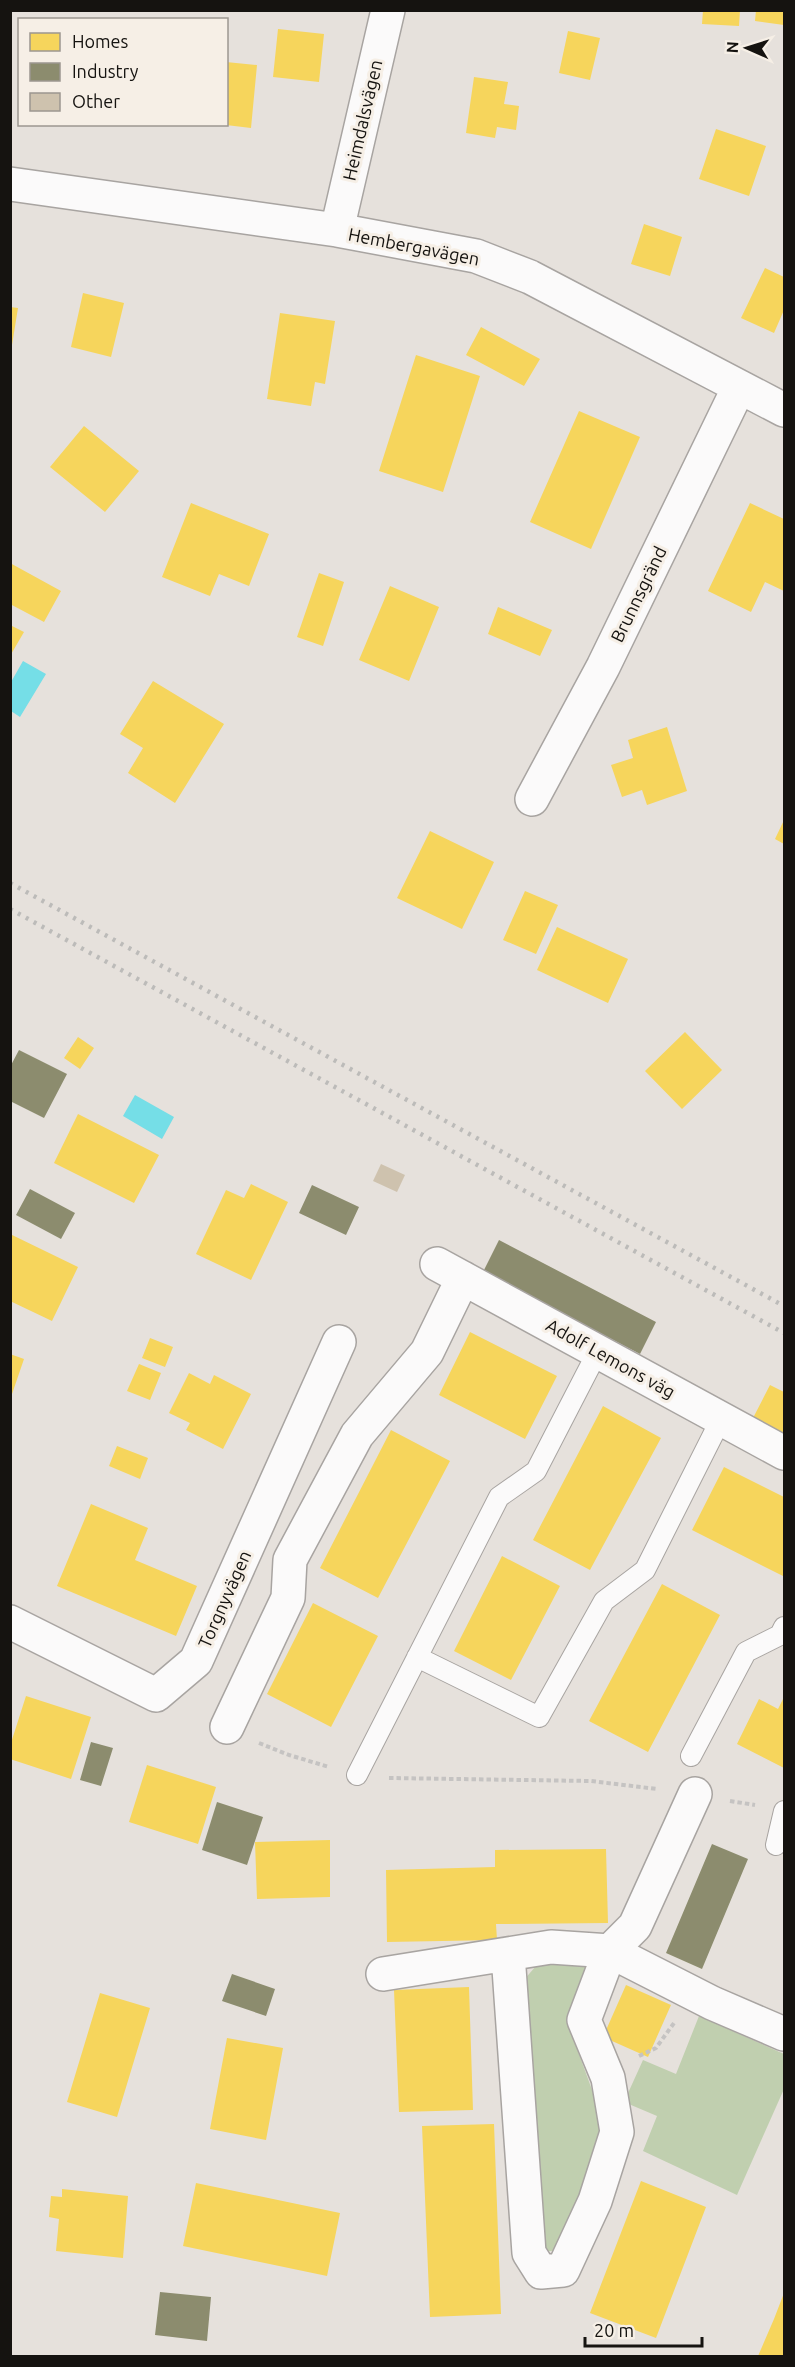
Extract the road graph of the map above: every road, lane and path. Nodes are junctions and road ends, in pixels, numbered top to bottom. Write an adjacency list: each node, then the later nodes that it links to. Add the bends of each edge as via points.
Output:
1 (388, 10): 3 (street, Heimdalsvägen)
2 (10, 184): 3 (street, Hembergavägen)
3 (336, 230): 4 (street, Hembergavägen, via 476,256 519,273)
4 (740, 387): 5 (street, Hembergavägen); 6 (street, Brunnsgränd, via 603,667)
5 (784, 410)
6 (532, 799)
7 (339, 1342): 11 (street, Torgnyvägen, via 196,1661 188,1668 156,1695)
8 (598, 1352): 9 (street, Adolf Lemons väg); 13 (lane, via 536,1471 499,1497); 14 (street, Adolf Lemons väg, via 450,1271 427,1352 357,1435 290,1560 288,1598)
9 (722, 1419): 10 (street, Adolf Lemons väg); 13 (lane, via 645,1570 604,1601 539,1717)
10 (784, 1453)
11 (10, 1622)
12 (784, 1627): 15 (lane, via 780,1635 746,1652)
13 (417, 1657): 16 (lane)
14 (227, 1727): 16 (path, via 289,1755)
15 (691, 1756)
16 (357, 1775): 17 (path, via 402,1780 591,1781)
17 (694, 1794): 18 (path); 20 (street, via 634,1926)
18 (784, 1811): 19 (lane)
19 (776, 1845)
20 (610, 1951): 21 (street, via 552,1947); 23 (street); 25 (street, via 584,2020)
21 (508, 1954): 22 (street); 25 (street, via 529,2253 541,2272 563,2270 595,2201 617,2132)
22 (383, 1974)
23 (712, 2003): 24 (street); 25 (path, via 675,2022 656,2048)
24 (784, 2034)
25 (605, 2071)

